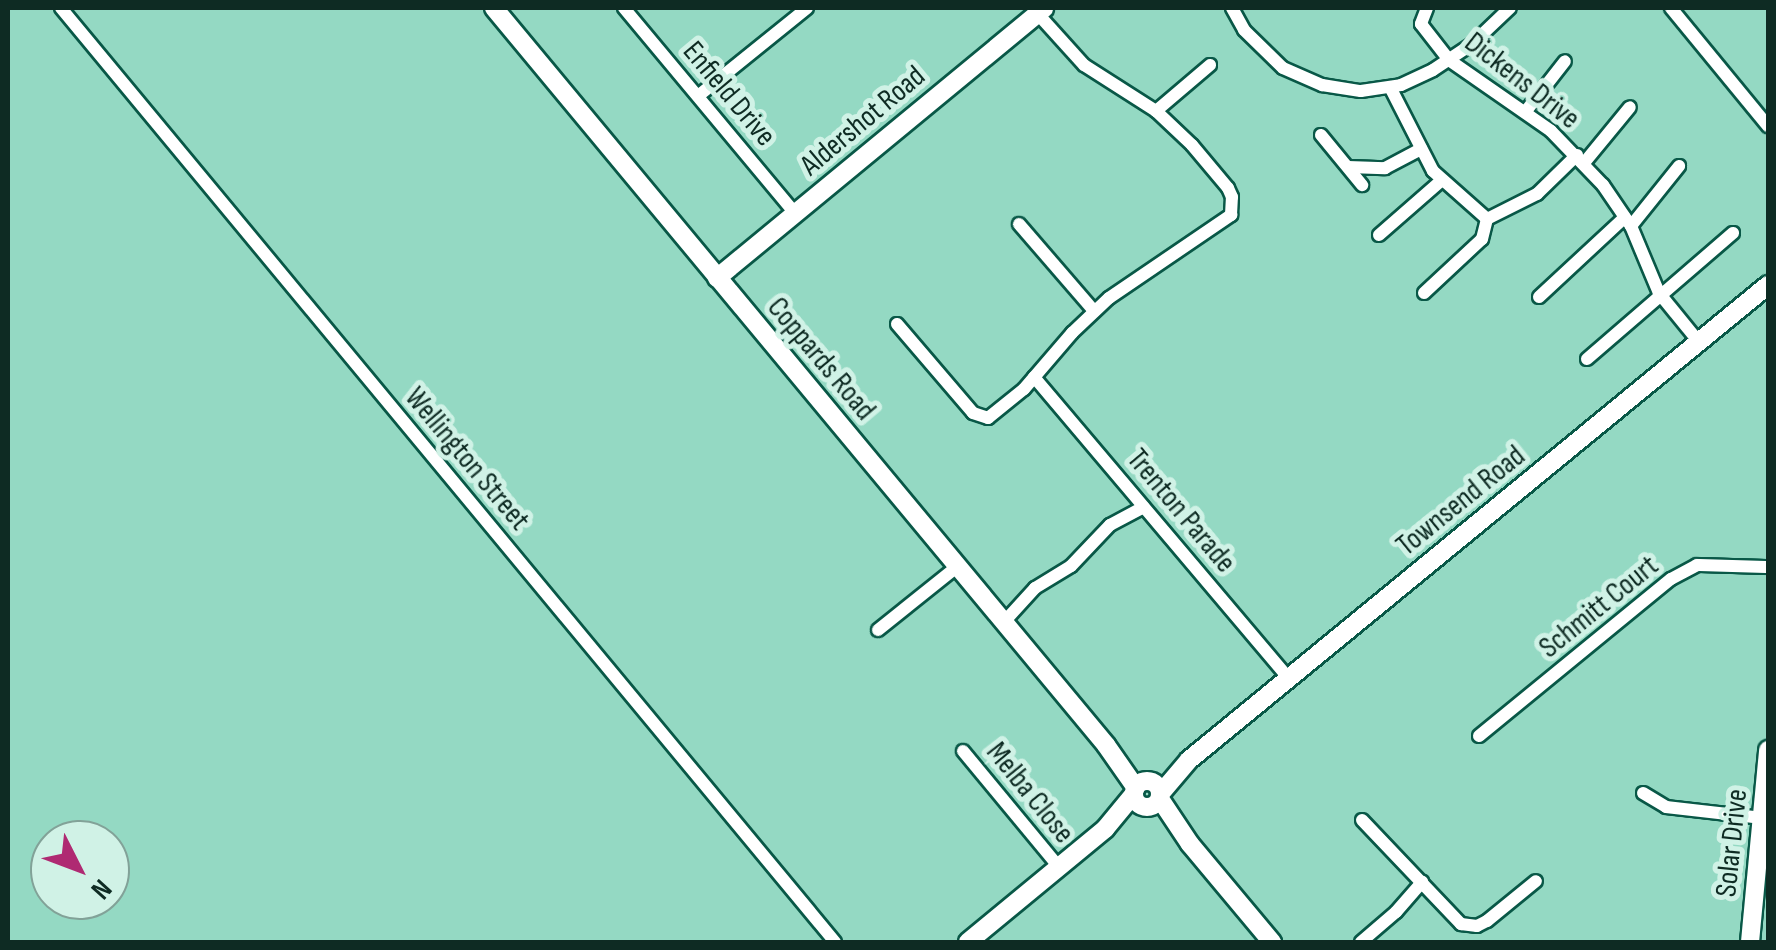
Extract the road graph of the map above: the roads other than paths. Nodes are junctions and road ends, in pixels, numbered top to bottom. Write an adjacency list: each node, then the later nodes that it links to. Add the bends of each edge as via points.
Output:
1 (60, 8): 59 (street, Wellington Street)
2 (494, 8): 32 (street, Coppards Road)
3 (624, 8): 14 (street, Enfield Drive)
4 (807, 8): 14 (street)
5 (1232, 8): 13 (street, via 1255,43 1302,78 1342,90)
6 (1428, 8): 10 (street, Dickens Drive, via 1421,24)
7 (1510, 8): 10 (street)
8 (1671, 8): 18 (street)
9 (1040, 10): 16 (street, via 1084,65); 26 (street, Aldershot Road)
10 (1449, 60): 13 (street); 17 (street, Dickens Drive)
11 (1565, 60): 17 (street)
12 (1210, 65): 16 (street)
13 (1390, 87): 20 (street)
14 (698, 96): 26 (street, Enfield Drive)
15 (1630, 107): 21 (street)
16 (1156, 111): 37 (street, via 1220,176 1232,197 1231,215)
17 (1526, 111): 21 (street, Dickens Drive)
18 (1768, 126)
19 (1321, 135): 23 (street)
20 (1421, 150): 23 (street, via 1384,168); 24 (street)
21 (1580, 159): 27 (street, via 1537,194); 28 (street, Dickens Drive)
22 (1680, 166): 28 (street)
23 (1348, 167): 25 (street)
24 (1441, 181): 27 (street); 31 (street)
25 (1362, 184)
26 (795, 213): 32 (street, Aldershot Road)
27 (1488, 219): 34 (street, via 1482,239)
28 (1628, 222): 35 (street, Dickens Drive); 36 (street)
29 (1020, 224): 37 (street)
30 (1733, 233): 35 (street)
31 (1379, 235)
32 (718, 278): 43 (street, Coppards Road)
33 (1768, 285): 39 (street, Townsend Road)
34 (1424, 293)
35 (1660, 293): 39 (street, Dickens Drive); 40 (street)
36 (1538, 297)
37 (1094, 311): 41 (street)
38 (897, 324): 41 (street, via 980,418 994,415)
39 (1699, 342): 47 (street, Townsend Road)
40 (1587, 359)
41 (1034, 377): 42 (street, Trenton Parade)
42 (1144, 507): 45 (street, via 1110,525); 47 (street, Trenton Parade)
43 (958, 566): 45 (street, Coppards Road); 46 (street)
44 (1768, 567): 48 (street, Schmitt Court, via 1697,564 1671,579)
45 (1004, 622): 52 (street, Coppards Road)
46 (878, 630)
47 (1289, 679): 52 (street, Townsend Road)
48 (1479, 736)
49 (1768, 750): 53 (street, Solar Drive)
50 (963, 751): 55 (street, Melba Close)
51 (1644, 793): 53 (street, via 1666,807)
52 (1147, 794): 55 (street, Townsend Road); 61 (street, Coppards Road)
53 (1762, 818): 58 (street, Solar Drive)
54 (1362, 820): 57 (street)
55 (1059, 867): 60 (street, Townsend Road)
56 (1536, 881): 57 (street, via 1487,922 1469,927)
57 (1422, 882): 62 (street)
58 (1761, 893): 63 (street, Solar Drive)
59 (835, 942)
60 (968, 942)
61 (1272, 942)
62 (1361, 942)
63 (1750, 942)

